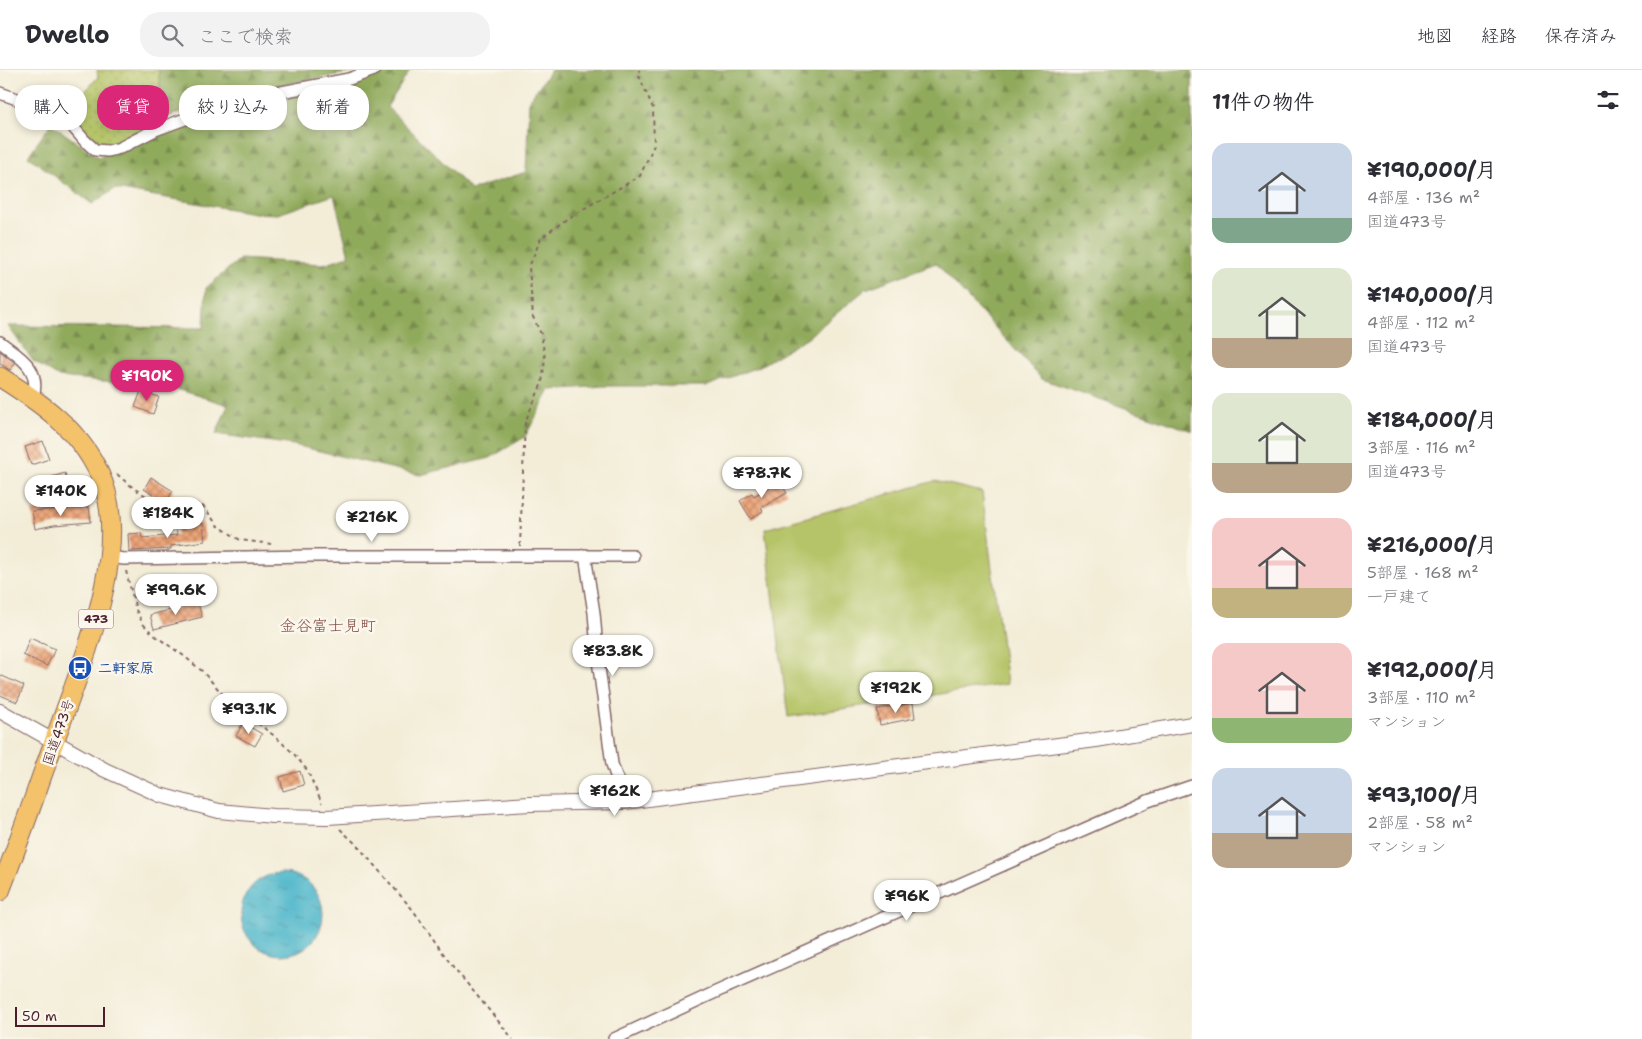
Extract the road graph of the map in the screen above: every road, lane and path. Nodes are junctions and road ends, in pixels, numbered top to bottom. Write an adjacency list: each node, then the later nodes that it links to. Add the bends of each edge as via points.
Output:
1 (374, 70): 3 (street, via 349,79 234,101 108,151 96,150 59,114)
2 (639, 70): 10 (path, via 653,108 654,145 640,176 568,218 541,238 529,267 533,317 546,358 542,383 525,422)
3 (0, 93)
4 (0, 342): 6 (street, via 27,362 36,381)
5 (0, 378): 6 (highway, 国道473号 / 473)
6 (33, 398): 12 (highway, 国道473号 / 473, via 69,428 100,474 109,503)
7 (117, 475): 8 (path, via 130,487 169,507 188,502 201,505 217,525 240,540)
8 (279, 545)
9 (586, 555): 10 (street); 11 (street); 17 (street, via 612,764)
10 (520, 556): 12 (street)
11 (633, 556)
12 (116, 558): 15 (highway, 国道473号 / 473); 18 (path, via 143,624 202,671 228,700 294,754 307,770)
13 (0, 711): 15 (street)
14 (1192, 724): 17 (street, via 1096,740)
15 (54, 742): 18 (street, via 160,795 219,811); 19 (highway, 国道473号 / 473)
16 (1192, 786): 21 (street, via 1148,801)
17 (625, 802): 18 (street, via 530,804)
18 (327, 817): 20 (path, via 356,844 412,910 450,963)
19 (0, 891)
20 (513, 1039)
21 (614, 1039)

